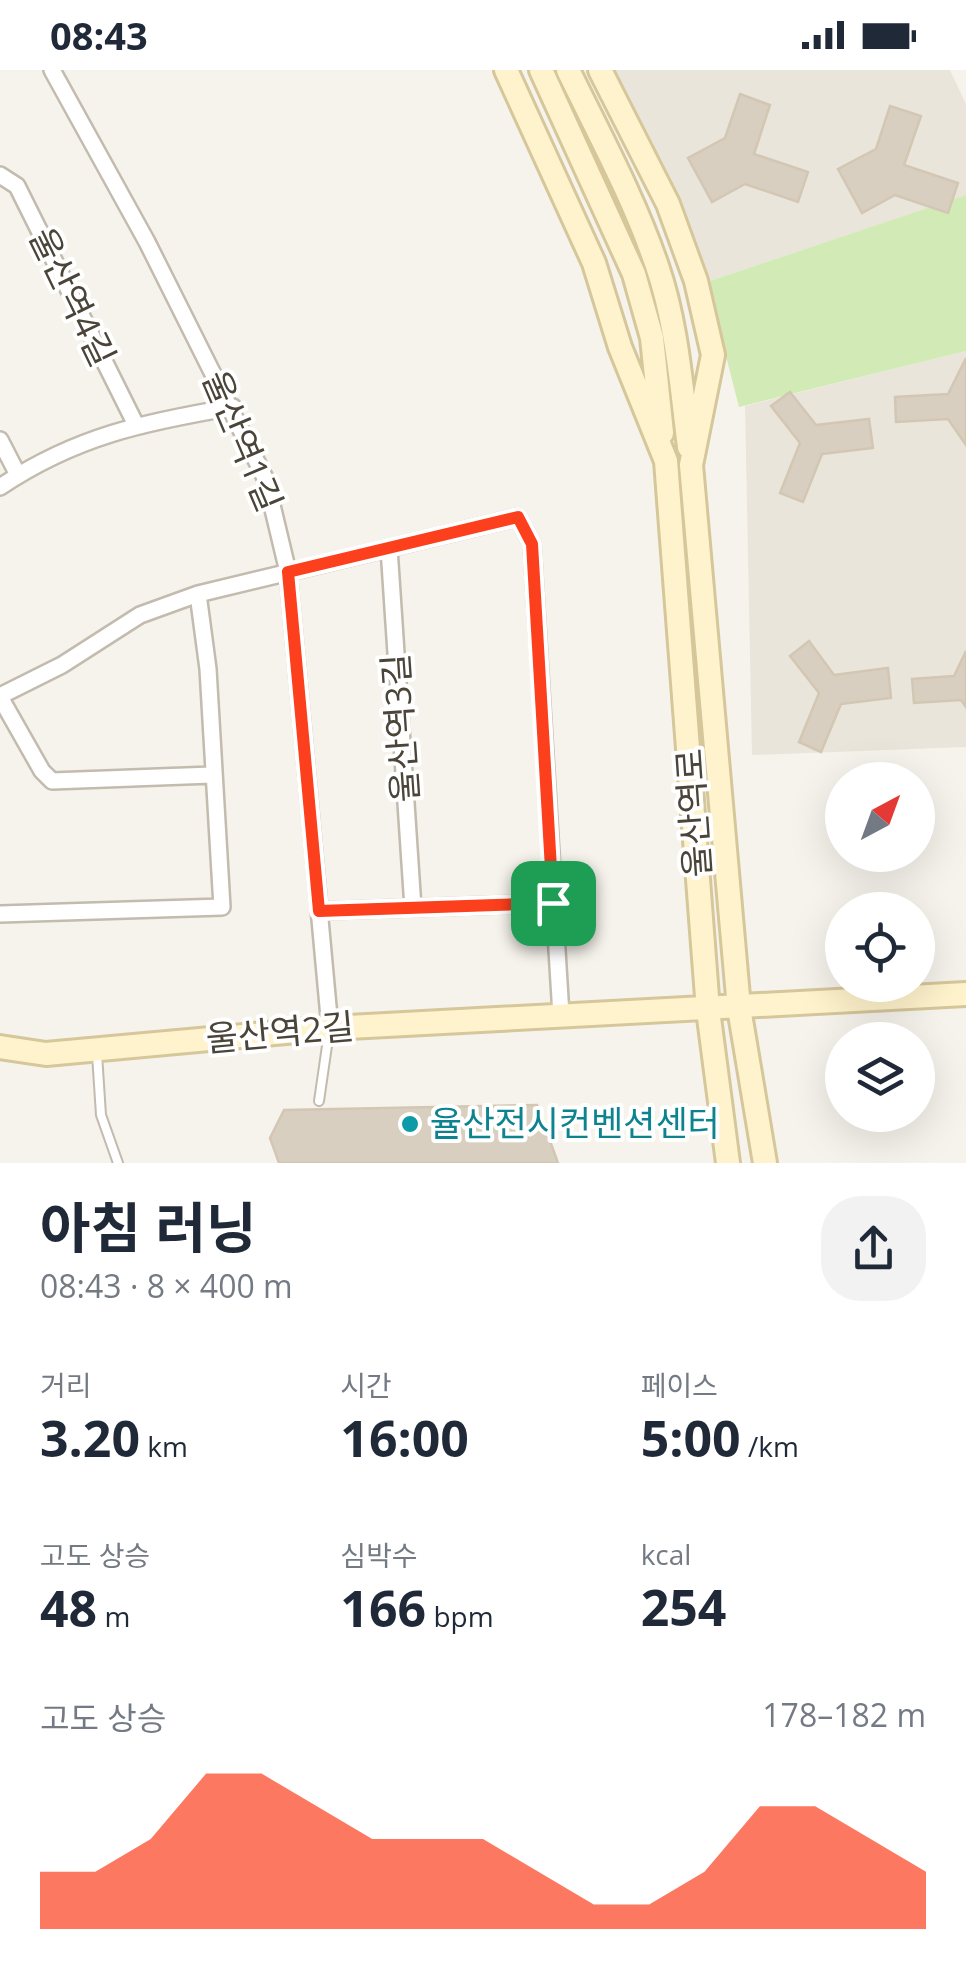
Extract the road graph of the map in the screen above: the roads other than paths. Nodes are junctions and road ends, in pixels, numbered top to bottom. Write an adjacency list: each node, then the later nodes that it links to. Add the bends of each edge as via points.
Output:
1 (52, 70): 7 (street, 울산역1길)
2 (506, 70): 10 (main road, 울산역로, via 594,263)
3 (541, 70): 10 (main road, 울산역로, via 634,274 652,338)
4 (568, 70): 11 (main road, 울산역로, via 658,267 675,335)
5 (600, 70): 11 (main road, 울산역로, via 668,204 709,336 713,355)
6 (2, 174): 8 (street, 울산역4길, via 17,186)
7 (233, 407): 8 (street); 15 (street, 울산역1길, via 266,480)
8 (135, 423): 12 (street)
9 (0, 440): 12 (street)
10 (666, 462): 25 (main road, 울산역로)
11 (691, 466): 24 (main road, 울산역로)
12 (18, 475): 13 (street)
13 (0, 487)
14 (388, 548): 15 (street); 19 (street, via 518,517 532,544); 20 (street, 울산역3길)
15 (288, 572): 16 (street); 21 (street, 울산역1길)
16 (198, 594): 17 (street, via 140,615); 18 (street)
17 (0, 697): 18 (street, via 52,781)
18 (212, 775): 22 (street, via 222,908)
19 (553, 903): 20 (street); 26 (street)
20 (412, 908): 21 (street)
21 (319, 911): 27 (street, 울산역1길)
22 (0, 914)
23 (966, 994): 24 (main road, 울산역2길)
24 (739, 1008): 25 (main road, 울산역2길); 33 (main road, 울산역로)
25 (708, 1010): 26 (main road, 울산역2길); 32 (main road, 울산역로)
26 (561, 1015): 27 (main road, 울산역2길)
27 (330, 1028): 29 (main road, 울산역2길); 30 (lane)
28 (0, 1047): 29 (main road, 울산역2길, via 46,1054)
29 (96, 1049): 31 (lane, via 101,1115)
30 (319, 1101)
31 (118, 1163)
32 (728, 1163)
33 (765, 1163)

